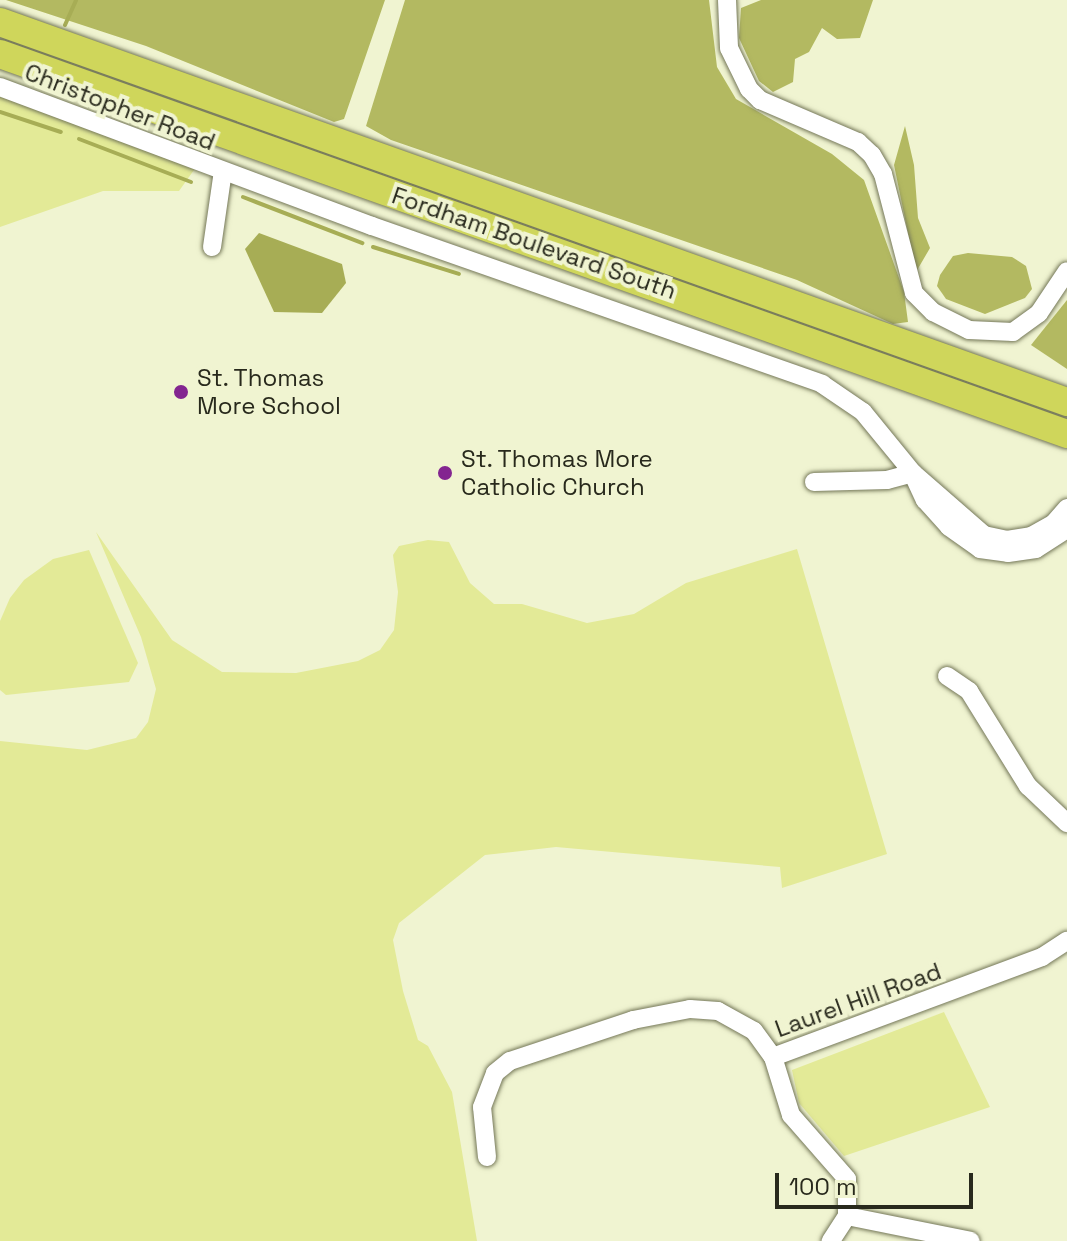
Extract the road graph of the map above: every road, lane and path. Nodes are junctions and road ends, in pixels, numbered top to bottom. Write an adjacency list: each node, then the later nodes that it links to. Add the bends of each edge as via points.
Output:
1 (727, 0): 7 (street, via 729,48 749,89 760,100 858,142 872,155 883,174 914,293 933,312 969,330 1013,332 1039,313)
2 (0, 22): 8 (highway, Fordham Boulevard South)
3 (0, 54): 9 (highway, Fordham Boulevard South)
4 (0, 87): 5 (street, Christopher Road)
5 (223, 171): 6 (street); 10 (street, Christopher Road, via 822,384 863,412)
6 (212, 247)
7 (1067, 271)
8 (1067, 402)
9 (1067, 434)
10 (913, 473): 11 (street, via 887,480); 12 (street, via 961,519 995,538 1031,536); 13 (street, via 941,518 980,549 1036,549)
11 (814, 482)
12 (1067, 508)
13 (1067, 529)
14 (947, 676): 15 (street, via 969,691 1028,786)
15 (1067, 823)
16 (1067, 941): 17 (street, Laurel Hill Road, via 1042,957)
17 (773, 1057): 18 (street, via 754,1031 735,1019 690,1009 565,1039 510,1061 495,1073 482,1107); 19 (street, Laurel Hill Road, via 791,1115 847,1179)
18 (487, 1157)
19 (847, 1216): 20 (street); 21 (street)
20 (831, 1241)
21 (971, 1241)

